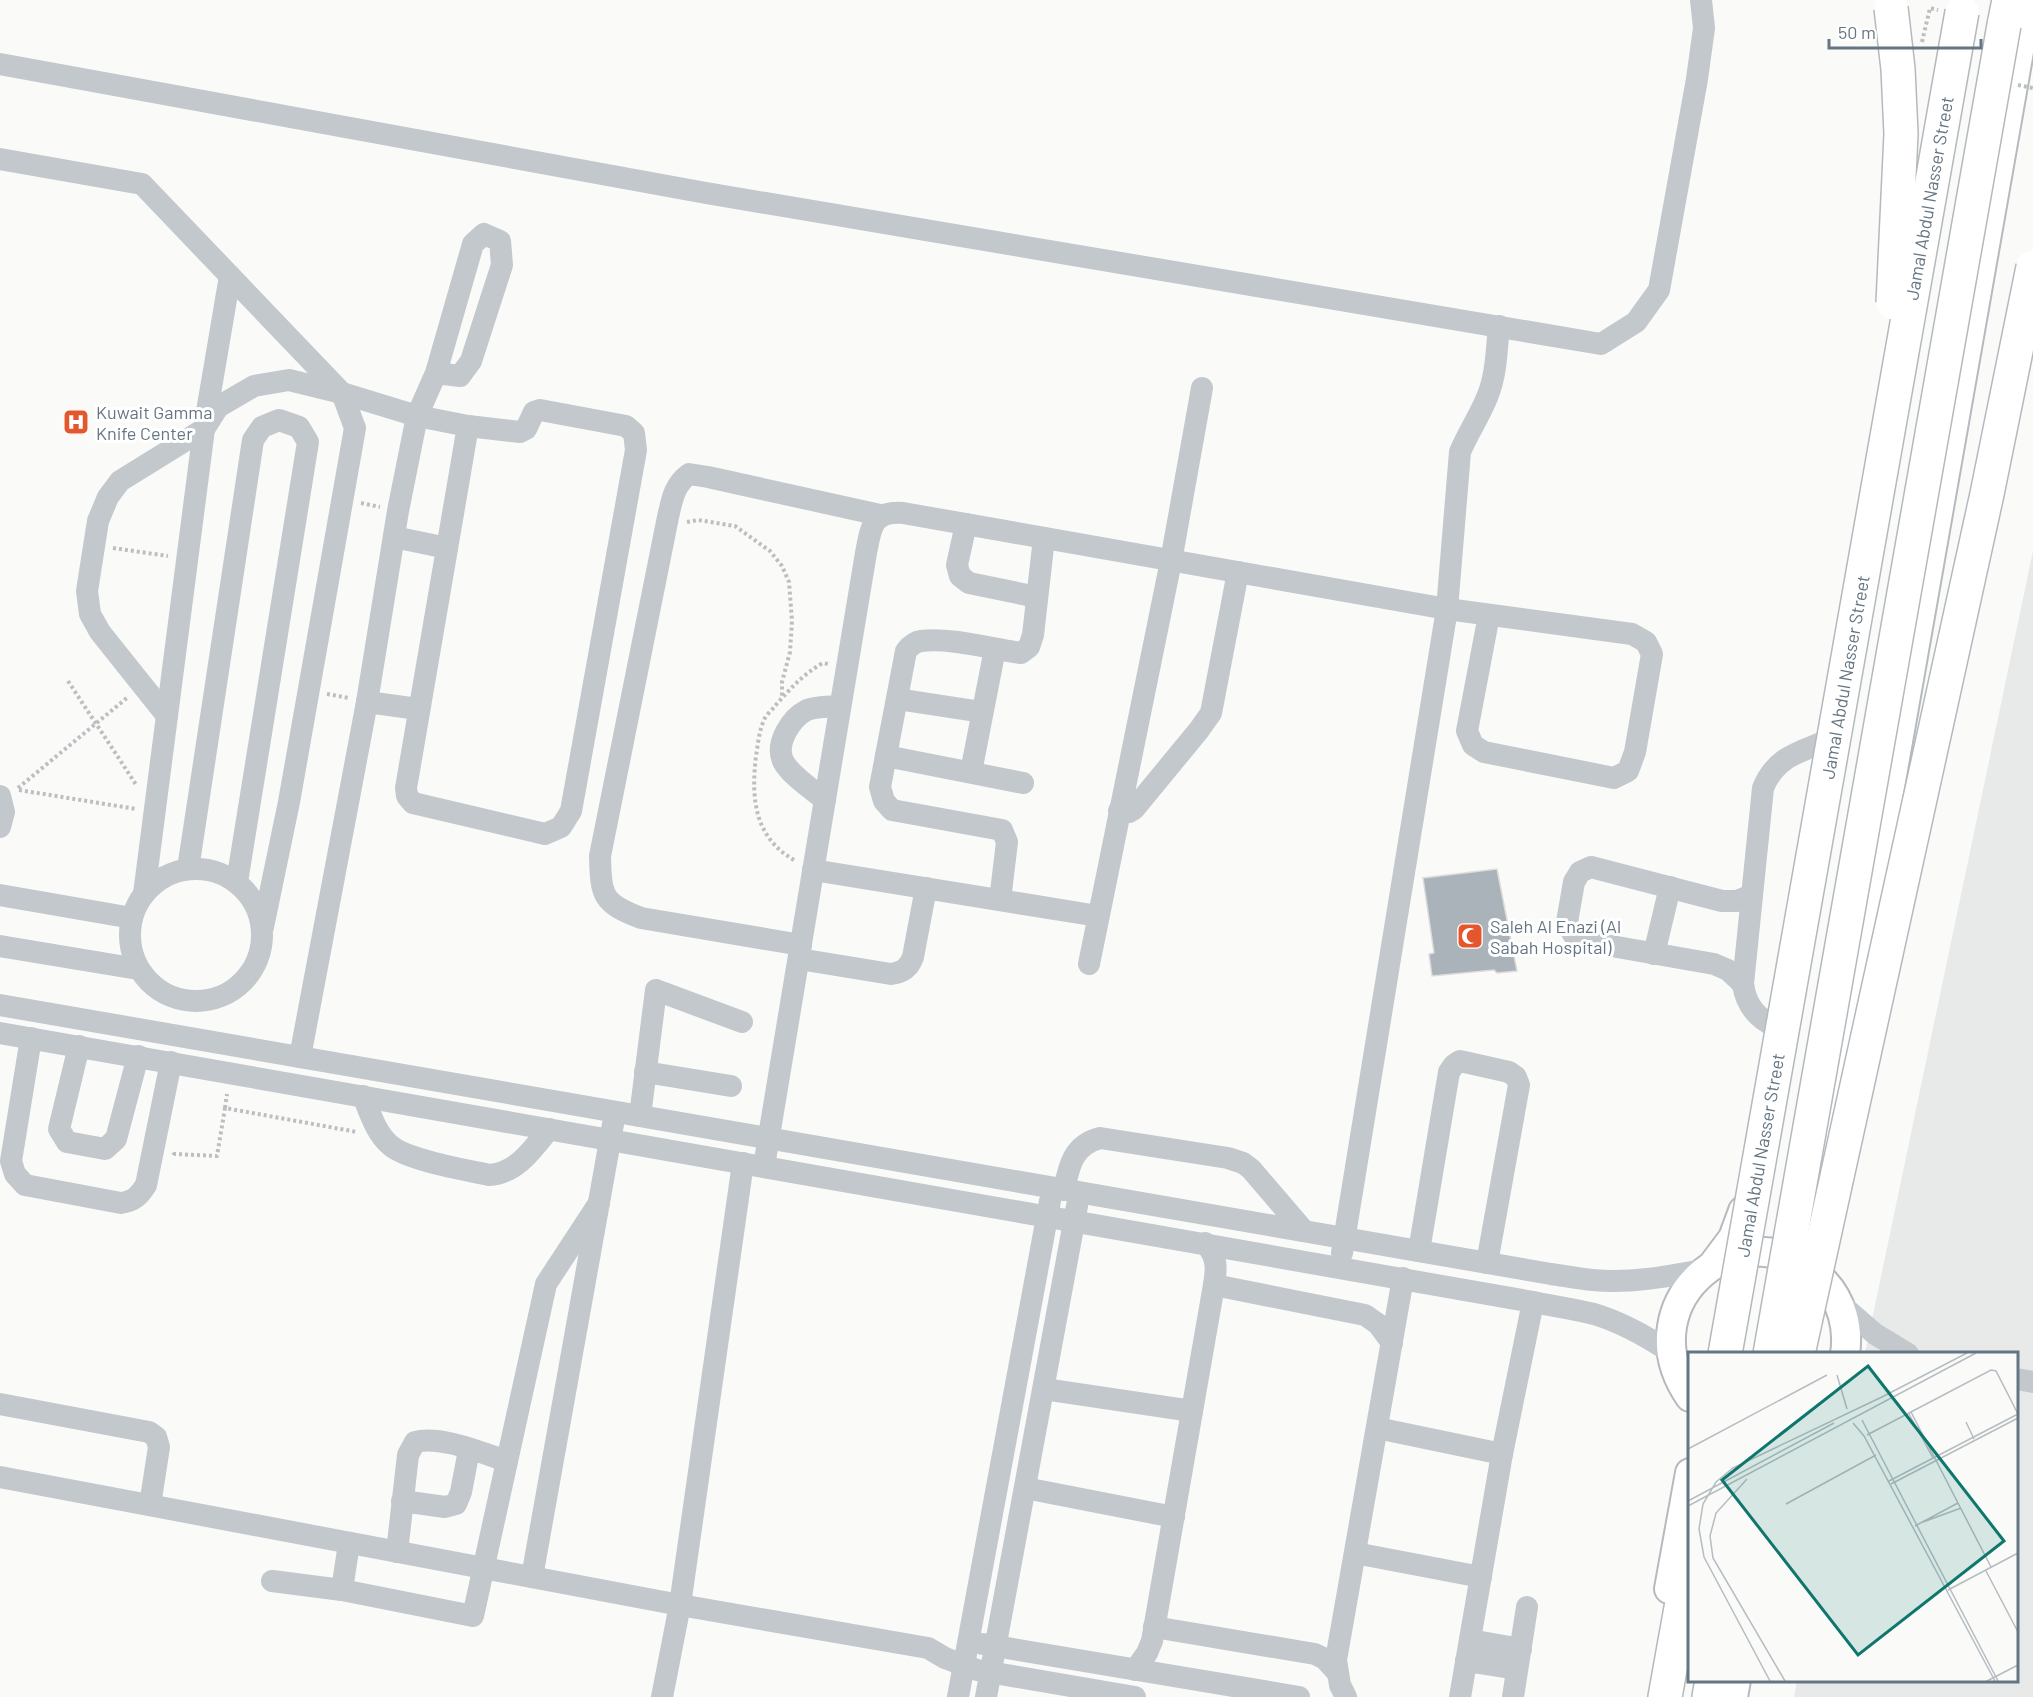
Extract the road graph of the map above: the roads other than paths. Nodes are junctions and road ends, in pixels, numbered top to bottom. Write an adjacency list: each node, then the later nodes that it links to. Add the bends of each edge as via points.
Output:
1 (1701, 0): 11 (street, via 1704,28 1697,79 1659,290 1636,322 1601,344)
2 (1890, 0): 18 (highway, bridge, via 1901,134)
3 (1965, 0): 18 (highway, Jamal Abdul Nasser Street, bridge)
4 (2009, 0): 106 (highway, bridge)
5 (2028, 0): 101 (main road, via 1812,1233 1817,1263)
6 (1942, 4): 36 (main road)
7 (0, 64): 11 (street, via 718,195)
8 (0, 159): 10 (street, via 142,184)
9 (2033, 267): 107 (highway, bridge, via 1987,494)
10 (230, 276): 14 (street); 17 (street)
11 (1499, 326): 27 (street, via 1493,380 1460,452)
12 (436, 373): 12 (street, via 473,244 484,234 500,241 502,265 471,361 460,376); 15 (street)
13 (1202, 388): 24 (street)
14 (342, 393): 15 (street); 17 (street, via 289,380 254,386 218,407); 55 (street, via 355,428)
15 (417, 416): 16 (street); 21 (street)
16 (468, 426): 23 (street); 33 (street, via 520,432 526,429 534,412 540,410 626,426 634,433 636,450 571,811 561,827 544,834 413,803 406,788)
17 (204, 429): 35 (street); 35 (street, via 120,481 108,497 101,513 87,591 90,614 100,632)
18 (1886, 441): 105 (highway, Jamal Abdul Nasser Street, bridge)
19 (880, 515): 20 (street, via 903,513); 32 (street, via 871,529); 57 (street, via 720,479 689,474 682,479 666,524 600,856 602,889 608,900 623,911)
20 (966, 524): 22 (street); 26 (street, via 957,565 960,576 969,583)
21 (394, 537): 23 (street); 31 (street)
22 (1044, 538): 24 (street); 26 (street)
23 (447, 548): 33 (street)
24 (1171, 561): 25 (street); 42 (street)
25 (1238, 572): 27 (street); 42 (street, via 1211,713 1134,809)
26 (1037, 597): 29 (street, via 1029,647 1021,653)
27 (1447, 609): 28 (street); 92 (street)
28 (1488, 615): 28 (street, via 1467,731 1473,744 1484,752 1614,778 1628,771 1635,752 1652,654 1646,642 1632,634)
29 (995, 649): 30 (street, via 944,641 912,644 906,651); 34 (street)
30 (897, 699): 34 (street); 37 (street)
31 (368, 702): 33 (street); 73 (street)
32 (840, 706): 41 (street); 41 (street, via 807,710 781,740 783,762)
33 (418, 709)
34 (982, 712): 38 (street)
35 (166, 716): 49 (street)
36 (1826, 741): 51 (street, via 1784,759 1767,778); 66 (main road)
37 (886, 756): 38 (street); 52 (street, via 880,787 892,810 1002,830 1007,842)
38 (971, 772): 39 (street)
39 (1023, 783)
40 (6, 794): 43 (street)
41 (825, 800): 45 (street)
42 (1119, 811): 53 (street)
43 (0, 828)
44 (188, 869): 46 (street, via 214,870); 46 (street, via 253,440 262,427 279,420 299,427 308,442); 49 (street, via 163,877)
45 (813, 870): 48 (street); 57 (street)
46 (237, 882): 55 (street, via 254,902)
47 (1670, 887): 51 (street, via 1722,901); 58 (street); 58 (street, via 1591,867 1580,872 1574,882 1567,922 1578,939)
48 (926, 888): 52 (street); 57 (street, via 913,957 906,969 891,974)
49 (144, 894): 54 (street)
50 (0, 895): 54 (street)
51 (1752, 895): 61 (street)
52 (1000, 900): 53 (street)
53 (1098, 916): 59 (street)
54 (132, 918): 60 (street, via 130,944)
55 (263, 927): 63 (street, via 261,953 249,976 229,993 204,1002)
56 (0, 946): 60 (street)
57 (800, 952): 81 (street)
58 (1654, 954): 61 (street, via 1721,966)
59 (1089, 964)
60 (138, 969): 62 (street)
61 (1743, 984): 66 (street, via 1749,1005 1765,1022)
62 (166, 994): 63 (street); 68 (street)
63 (192, 1001): 70 (street)
64 (0, 1005): 68 (street)
65 (742, 1022): 75 (street, via 656,990)
66 (1776, 1027): 98 (main road, via 1743,1213 1733,1238)
67 (0, 1033): 69 (street)
68 (165, 1033): 70 (street)
69 (31, 1038): 71 (street); 74 (street, via 11,1161 15,1174 26,1185 121,1203 140,1196 146,1185)
70 (191, 1038): 73 (street)
71 (79, 1046): 72 (street); 72 (street, via 59,1130 67,1142 105,1149 116,1139)
72 (138, 1056): 74 (street)
73 (300, 1057): 78 (street)
74 (171, 1062): 77 (street)
75 (645, 1072): 76 (street); 79 (street)
76 (731, 1086)
77 (363, 1096): 80 (street); 80 (street, via 381,1136 392,1147 489,1175 513,1168)
78 (615, 1111): 79 (street); 82 (street)
79 (640, 1116): 81 (street)
80 (549, 1129): 82 (street)
81 (769, 1138): 83 (street); 84 (street)
82 (610, 1139): 83 (street); 87 (street)
83 (754, 1164): 86 (street); 135 (street)
84 (962, 1172): 85 (street); 86 (street)
85 (1066, 1190): 88 (street); 89 (street); 90 (street); 91 (street, via 1069,1165 1075,1155 1100,1138 1228,1158 1251,1169)
86 (959, 1200): 88 (street)
87 (599, 1203): 119 (street, via 546,1284); 131 (street)
88 (1047, 1216): 89 (street); 138 (street)
89 (1075, 1220): 93 (street); 112 (street)
90 (1281, 1227): 91 (street); 95 (street)
91 (1305, 1230): 92 (street)
92 (1344, 1238): 94 (street); 97 (street)
93 (1204, 1243): 95 (street); 100 (street, via 1217,1266)
94 (1419, 1251): 96 (street); 96 (street, via 1449,1072 1460,1061 1509,1072 1519,1085)
95 (1279, 1256): 97 (street)
96 (1487, 1263): 98 (street, via 1595,1281 1640,1279)
97 (1339, 1266): 99 (street)
98 (1711, 1266): 101 (main road, via 1741,1254 1774,1254 1804,1265); 104 (main road, via 1678,1303)
99 (1404, 1278): 102 (street); 103 (street)
100 (1214, 1285): 103 (street, via 1365,1315 1378,1324); 115 (street)
101 (1833, 1294): 108 (main road, via 1846,1330); 109 (street, via 1875,1334)
102 (1533, 1302): 104 (street, via 1617,1322); 118 (street)
103 (1392, 1343): 116 (street)
104 (1670, 1352): 113 (main road)
105 (1725, 1352)
106 (1770, 1352)
107 (1798, 1352)
108 (1845, 1352)
109 (1906, 1352)
110 (2018, 1379): 111 (street)
111 (2033, 1382)
112 (1044, 1389): 115 (street); 122 (street)
113 (1688, 1394)
114 (0, 1404): 124 (street, via 149,1432 156,1437 159,1447)
115 (1192, 1411): 125 (street)
116 (1377, 1428): 118 (street); 128 (street)
117 (470, 1450): 119 (street); 123 (street, via 456,1504 445,1507); 123 (street, via 443,1442 415,1442 408,1455)
118 (1502, 1454): 132 (street)
119 (507, 1461): 130 (street)
120 (0, 1477): 124 (street)
121 (1688, 1479): 161 (main road)
122 (1025, 1488): 125 (street); 139 (street)
123 (402, 1501): 127 (street)
124 (150, 1505): 126 (street)
125 (1174, 1517): 137 (street)
126 (349, 1543): 127 (street); 134 (street)
127 (397, 1552): 130 (street)
128 (1355, 1553): 132 (street); 146 (street)
129 (1688, 1564): 142 (highway)
130 (482, 1568): 131 (street); 134 (street, via 473,1616)
131 (532, 1577): 135 (street)
132 (1481, 1577): 141 (street)
133 (272, 1581): 134 (street)
134 (342, 1590)
135 (680, 1605): 140 (street); 153 (street)
136 (1527, 1607): 143 (street)
137 (1154, 1627): 145 (street, via 1147,1653); 146 (street, via 1315,1654)
138 (967, 1643): 139 (street); 140 (street); 144 (street)
139 (996, 1646): 145 (street); 147 (street)
140 (928, 1648): 144 (street)
141 (1468, 1651): 143 (street); 159 (street)
142 (1672, 1654): 161 (highway); 162 (highway)
143 (1519, 1659): 160 (street)
144 (964, 1666): 147 (street); 154 (street)
145 (1135, 1670): 150 (street)
146 (1336, 1672): 158 (street)
147 (991, 1673): 151 (street); 155 (street)
148 (1712, 1682): 163 (highway)
149 (1736, 1682): 164 (main road)
150 (1198, 1689): 152 (street)
151 (1072, 1691): 156 (street)
152 (1257, 1694): 157 (street)
153 (662, 1697)
154 (958, 1697)
155 (986, 1697)
156 (1135, 1697)
157 (1299, 1697)
158 (1346, 1697)
159 (1460, 1697)
160 (1513, 1697)
161 (1652, 1697)
162 (1665, 1697)
163 (1709, 1697)
164 (1733, 1697)

